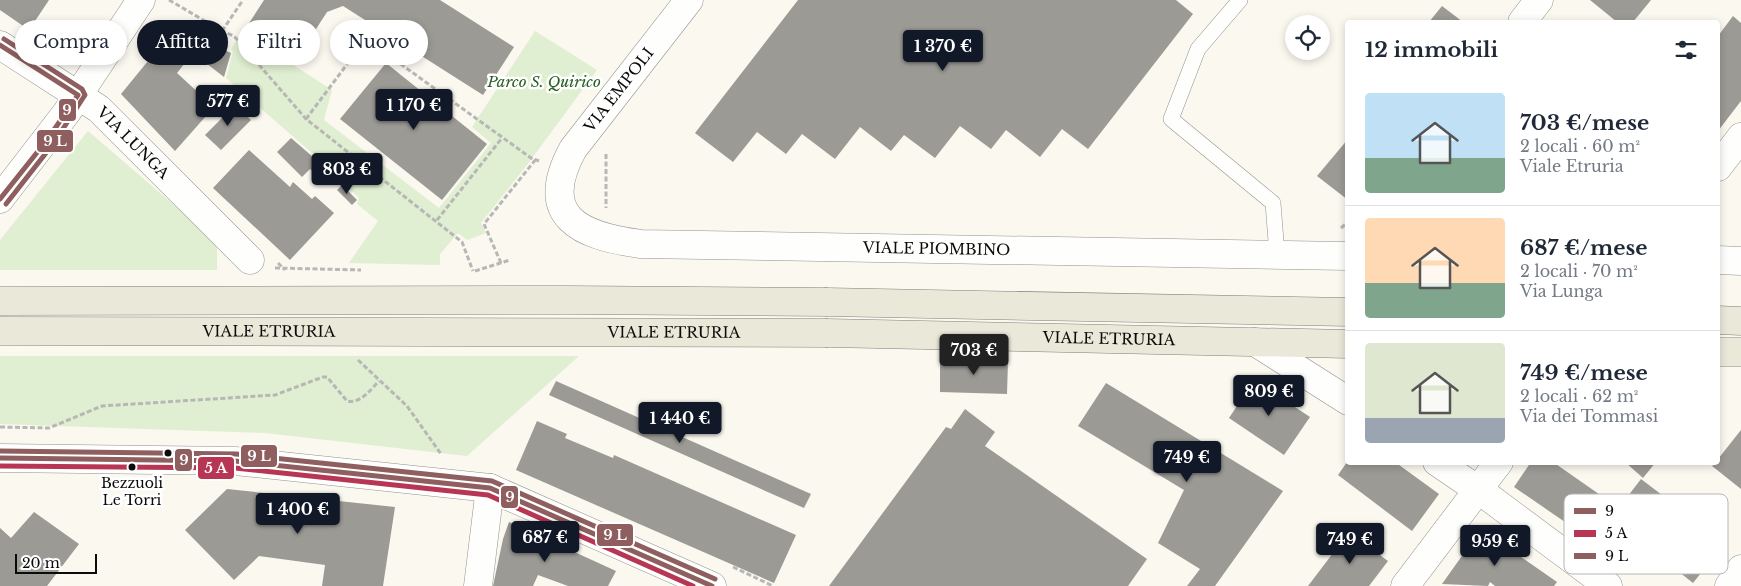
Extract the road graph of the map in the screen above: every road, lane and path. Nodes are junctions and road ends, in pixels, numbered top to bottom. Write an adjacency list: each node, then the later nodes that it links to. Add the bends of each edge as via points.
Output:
1 (169, 0): 6 (path); 7 (path)
2 (243, 0): 9 (path)
3 (689, 0): 18 (street, VIA EMPOLI, via 574,149)
4 (1240, 0): 23 (lane, via 1198,49 1171,119 1273,203)
5 (1539, 0): 8 (street)
6 (152, 4): 12 (street)
7 (203, 20)
8 (1524, 20)
9 (228, 22)
10 (228, 34): 13 (path, via 234,36)
11 (0, 45): 12 (street, VIA LUNGA)
12 (78, 95): 19 (street); 26 (street, VIA LUNGA, via 99,109)
13 (306, 119): 15 (path, via 366,38); 21 (path)
14 (1741, 137): 17 (street)
15 (502, 138): 18 (path); 21 (path)
16 (612, 146): 20 (path, via 606,154)
17 (1720, 164)
18 (562, 176): 23 (street, VIALE PIOMBINO, via 563,206 580,228 597,236 640,244)
19 (0, 199)
20 (606, 214)
21 (437, 220): 31 (path, via 462,242)
22 (1345, 253): 23 (street, VIALE PIOMBINO)
23 (1277, 254)
24 (510, 260): 31 (path)
25 (1720, 260): 27 (street)
26 (263, 261): 28 (path); 28 (path)
27 (1741, 261)
28 (285, 270): 29 (path)
29 (364, 270)
30 (463, 271): 31 (path)
31 (473, 271)
32 (0, 301): 33 (main road, VIALE ETRURIA, bridge, via 827,302)
33 (1345, 312)
34 (1720, 320): 35 (main road)
35 (1741, 321)
36 (0, 331): 37 (main road, VIALE ETRURIA, bridge, via 828,333)
37 (1255, 342): 38 (main road, VIALE ETRURIA); 43 (street)
38 (1345, 344)
39 (1720, 352): 40 (main road)
40 (1741, 352)
41 (356, 358): 42 (path)
42 (380, 381): 44 (path, via 362,398 352,402 347,401 327,377 323,377 276,395 102,406 49,428); 46 (path, via 407,406)
43 (1345, 399)
44 (0, 427)
45 (0, 458): 49 (street, via 235,461)
46 (444, 459)
47 (1442, 465): 50 (street)
48 (1497, 465): 50 (street)
49 (490, 488): 54 (street); 55 (street)
50 (1479, 490): 51 (street); 56 (street)
51 (1564, 553)
52 (1741, 569): 58 (street)
53 (1592, 574): 57 (street)
54 (478, 586)
55 (712, 586)
56 (1405, 586)
57 (1608, 586)
58 (1729, 586)

